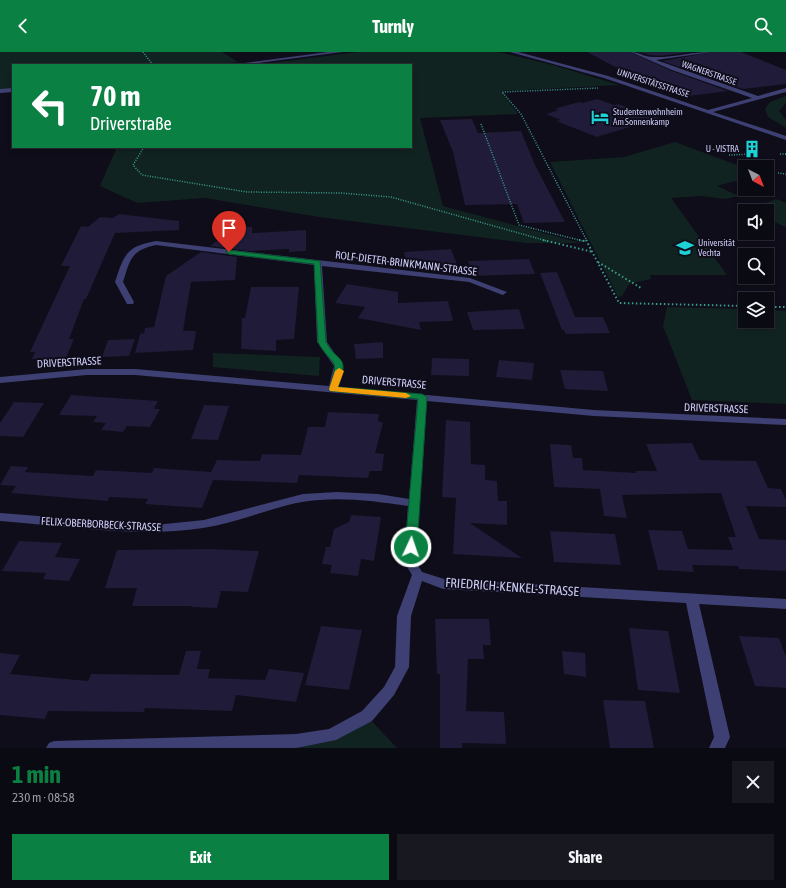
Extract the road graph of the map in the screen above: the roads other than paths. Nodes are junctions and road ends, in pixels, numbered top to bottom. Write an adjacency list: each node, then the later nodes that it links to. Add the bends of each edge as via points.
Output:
1 (340, 52): 6 (street)
2 (512, 52): 11 (street, UNIVERSITÄTSSTRASSE, via 578,68)
3 (633, 52): 5 (street, WAGNERSTRASSE)
4 (710, 52): 5 (street)
5 (649, 59): 10 (street, WAGNERSTRASSE)
6 (239, 64)
7 (12, 90): 9 (street)
8 (786, 90): 10 (street)
9 (0, 92)
10 (758, 98): 11 (street)
11 (709, 111): 12 (street, UNIVERSITÄTSSTRASSE)
12 (786, 138)
13 (318, 263): 14 (street, ROLF-DIETER-BRINKMANN-STRASSE, via 470,280); 15 (street, ROLF-DIETER-BRINKMANN-STRASSE, via 156,243 140,245 130,252 119,282); 17 (street, via 322,342 326,350 336,358 340,369)
14 (503, 292)
15 (130, 302)
16 (0, 380): 17 (street, DRIVERSTRASSE, via 87,372 135,372)
17 (333, 389): 18 (street, DRIVERSTRASSE)
18 (422, 397): 19 (street, DRIVERSTRASSE, via 594,414); 20 (street)
19 (786, 422)
20 (413, 503): 21 (street, FELIX-OBERBORBECK-STRASSE, via 337,496 303,498 204,524 155,529); 22 (street, via 410,562)
21 (0, 517)
22 (418, 575): 23 (street, FRIEDRICH-KENKEL-STRASSE, via 443,584); 25 (street, via 404,616 402,667 389,691 367,716 331,735 296,741)
23 (691, 598): 24 (street, FRIEDRICH-KENKEL-STRASSE); 26 (street, via 722,737)
24 (786, 604)
25 (54, 748)
26 (717, 748)

